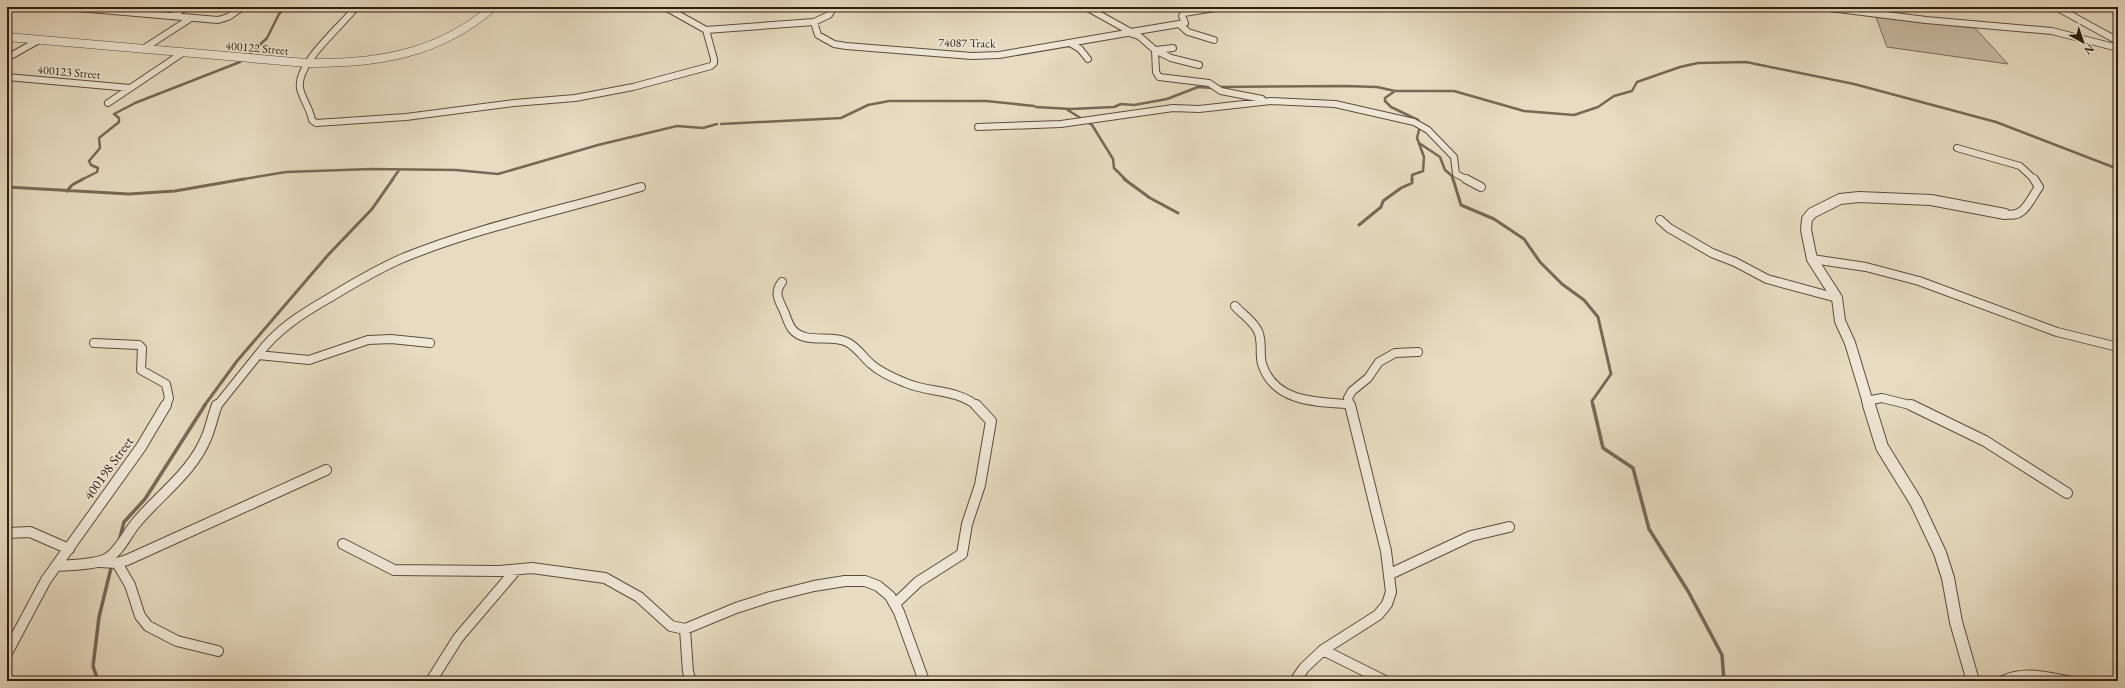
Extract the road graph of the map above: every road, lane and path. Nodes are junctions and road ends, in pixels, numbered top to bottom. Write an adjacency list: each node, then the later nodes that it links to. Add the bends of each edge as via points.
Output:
1 (10, 7): 14 (street)
2 (66, 7): 15 (street)
3 (120, 7): 15 (street)
4 (186, 7): 16 (street)
5 (243, 7): 17 (street, via 218,20)
6 (356, 7): 34 (street)
7 (493, 7): 34 (street, 400122 Street, via 477,22 463,30 421,48 370,60 334,64)
8 (665, 7): 20 (street)
9 (834, 7): 18 (street, via 829,15)
10 (1086, 7): 21 (street)
11 (1221, 7): 19 (street, via 1186,12 1182,16 1185,23)
12 (1822, 7): 28 (street, via 1926,20 2052,31)
13 (2056, 7): 25 (street)
14 (7, 9)
15 (113, 11): 16 (street)
16 (172, 16): 17 (street)
17 (191, 18): 29 (street)
18 (814, 22): 20 (street); 26 (street, 74087 Track, via 816,32 822,38 840,45 867,48 988,56)
19 (1179, 24): 21 (street, 74087 Track); 24 (street, via 1188,32)
20 (706, 30): 34 (street, via 714,63 705,68 633,87 575,98 374,120 314,122 300,86 300,79)
21 (1129, 32): 26 (street, 74087 Track); 30 (street, via 1139,36)
22 (7, 37): 23 (street, 400122 Street)
23 (39, 40): 29 (street, 400122 Street); 32 (street)
24 (1214, 40)
25 (2118, 41)
26 (1070, 43): 33 (street, via 1080,49)
27 (1173, 48): 30 (street)
28 (2118, 48)
29 (143, 49): 31 (street, 400122 Street)
30 (1155, 50): 35 (street, via 1171,58); 38 (street, via 1156,75 1162,78 1209,83 1221,91)
31 (184, 52): 34 (street, 400122 Street); 37 (street)
32 (7, 58)
33 (1088, 59)
34 (307, 63)
35 (1199, 65)
36 (7, 77): 37 (street, 400123 Street)
37 (130, 88): 39 (street)
38 (1272, 101): 40 (street, via 1199,109 1173,108 1061,124); 43 (street, via 1335,104 1414,122 1428,130 1454,157 1456,174)
39 (108, 103)
40 (978, 127)
41 (1957, 148): 44 (street, via 2020,166 2033,177 2039,187 2020,214)
42 (641, 187): 54 (street, via 451,242 397,261 310,309 268,341)
43 (1481, 187)
44 (2005, 214): 46 (street, via 1931,200 1859,196 1840,199 1812,212 1807,219 1806,230)
45 (1660, 220): 48 (street, via 1712,253 1767,279)
46 (1812, 259): 48 (street); 52 (street, via 1866,267 1919,280 2057,332)
47 (782, 282): 68 (street, via 776,296 790,326 797,334 848,343 875,368 918,388 960,394 991,420 980,485 967,524 962,554 918,582)
48 (1837, 298): 55 (street, via 1840,320 1850,343)
49 (1235, 306): 56 (street, via 1252,321 1259,332 1262,364 1275,386 1289,396 1301,400)
50 (430, 343): 54 (street, via 377,339 360,342 309,360)
51 (94, 344): 62 (street, 400198 Street, via 139,345 142,348 141,370 166,384 169,398 141,446)
52 (2118, 347)
53 (1418, 352): 56 (street, via 1395,353 1379,362 1368,378 1349,394)
54 (258, 355): 63 (street, via 217,406 207,437 180,478 136,523 119,548 107,559)
55 (1866, 401): 58 (street, via 1890,398 1938,416 1998,448); 78 (street, via 1882,447 1916,502 1940,553)
56 (1348, 404): 67 (street, via 1374,500)
57 (326, 470): 64 (street)
58 (2067, 493)
59 (1508, 527): 67 (street, via 1471,536)
60 (7, 533): 62 (street, via 30,532)
61 (343, 544): 66 (street, via 394,570)
62 (69, 549): 65 (street, 400198 Street)
63 (98, 562): 64 (street); 65 (street)
64 (117, 563): 71 (street, via 146,625 180,642)
65 (56, 566): 72 (street, 400198 Street)
66 (516, 570): 69 (street, via 532,568 605,578 639,597 671,626); 73 (street, via 457,640 437,667)
67 (1390, 574): 70 (street, via 1391,592 1387,604 1378,615)
68 (895, 604): 69 (street, via 878,586 865,581 845,581 770,597); 75 (street)
69 (685, 629): 74 (street)
70 (1323, 650): 76 (street, via 1304,668); 77 (street)
71 (218, 651)
72 (7, 653)
73 (431, 681)
74 (691, 681)
75 (924, 681)
76 (1295, 681)
77 (1385, 681)
78 (1973, 681)
79 (2003, 681): 80 (street, via 2010,677 2026,676)
80 (2067, 681)

